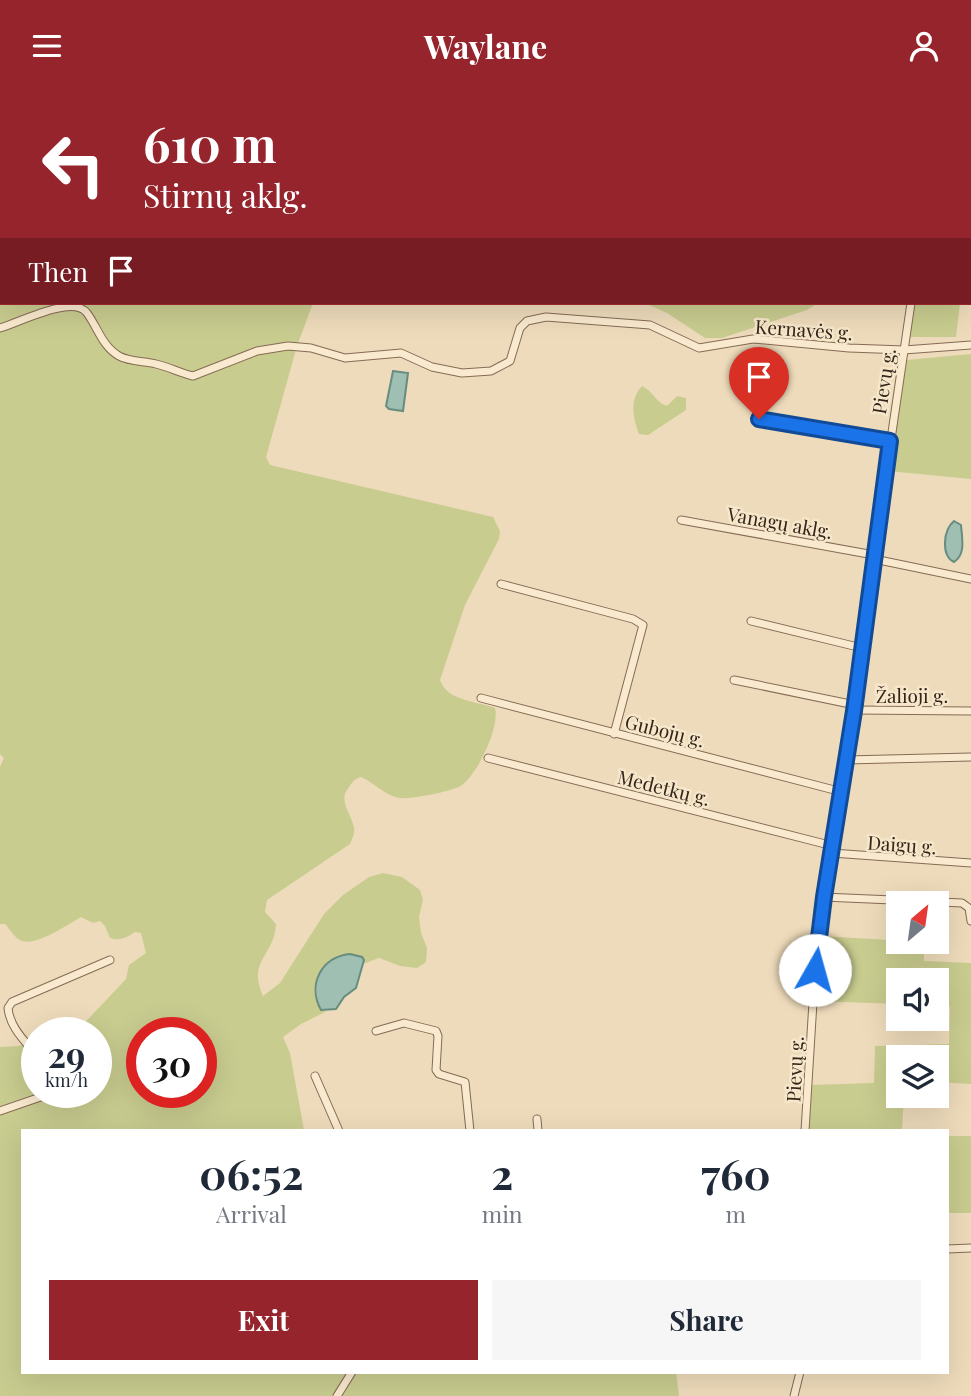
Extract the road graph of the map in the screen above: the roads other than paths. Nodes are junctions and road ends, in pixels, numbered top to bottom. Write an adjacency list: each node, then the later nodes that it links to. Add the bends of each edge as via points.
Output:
1 (911, 305): 4 (street, Pievų g.)
2 (0, 328): 4 (street, Kernavės g., via 54,308 75,306 87,313 97,333 121,358 192,376 257,351 288,346 345,358 401,353 445,370 481,373 510,361 520,328 527,321 546,317 650,325 699,348 766,339)
3 (971, 345): 4 (street, Kernavės g.)
4 (904, 350): 6 (street, Pievų g.)
5 (759, 419): 6 (street)
6 (890, 441): 8 (street, Pievų g.)
7 (681, 520): 8 (street, Vanagų aklg.)
8 (874, 557): 9 (street, Vanagų aklg.); 12 (street, Pievų g.)
9 (971, 579)
10 (501, 584): 17 (street, via 643,625)
11 (751, 621): 12 (street)
12 (862, 648): 15 (street, Pievų g.)
13 (734, 680): 15 (street, Žalioji g.)
14 (481, 698): 17 (street, Gubojų g.)
15 (855, 708): 16 (street, Žalioji g.); 20 (street, Pievų g.)
16 (971, 711)
17 (614, 734): 21 (street, Gubojų g.)
18 (971, 757): 20 (street)
19 (488, 758): 22 (street, Medetkų g.)
20 (846, 760): 21 (street, Pievų g.)
21 (842, 792): 22 (street, Pievų g.)
22 (832, 850): 23 (street, Daigų g.); 24 (street, Pievų g.)
23 (971, 863)
24 (824, 897): 25 (street, via 962,902 969,908); 36 (street, Pievų g.)
25 (971, 921)
26 (110, 960): 28 (street, via 12,1002 9,1016)
27 (376, 1031): 34 (street, via 404,1023 436,1031 436,1070 465,1082)
28 (21, 1038)
29 (315, 1076): 33 (street)
30 (21, 1104): 31 (street)
31 (0, 1111)
32 (537, 1119): 35 (street)
33 (338, 1129)
34 (470, 1129)
35 (538, 1129)
36 (806, 1129)
37 (971, 1248): 38 (street)
38 (949, 1249)
39 (351, 1374): 41 (street)
40 (800, 1374): 42 (street)
41 (337, 1396)
42 (794, 1396)

